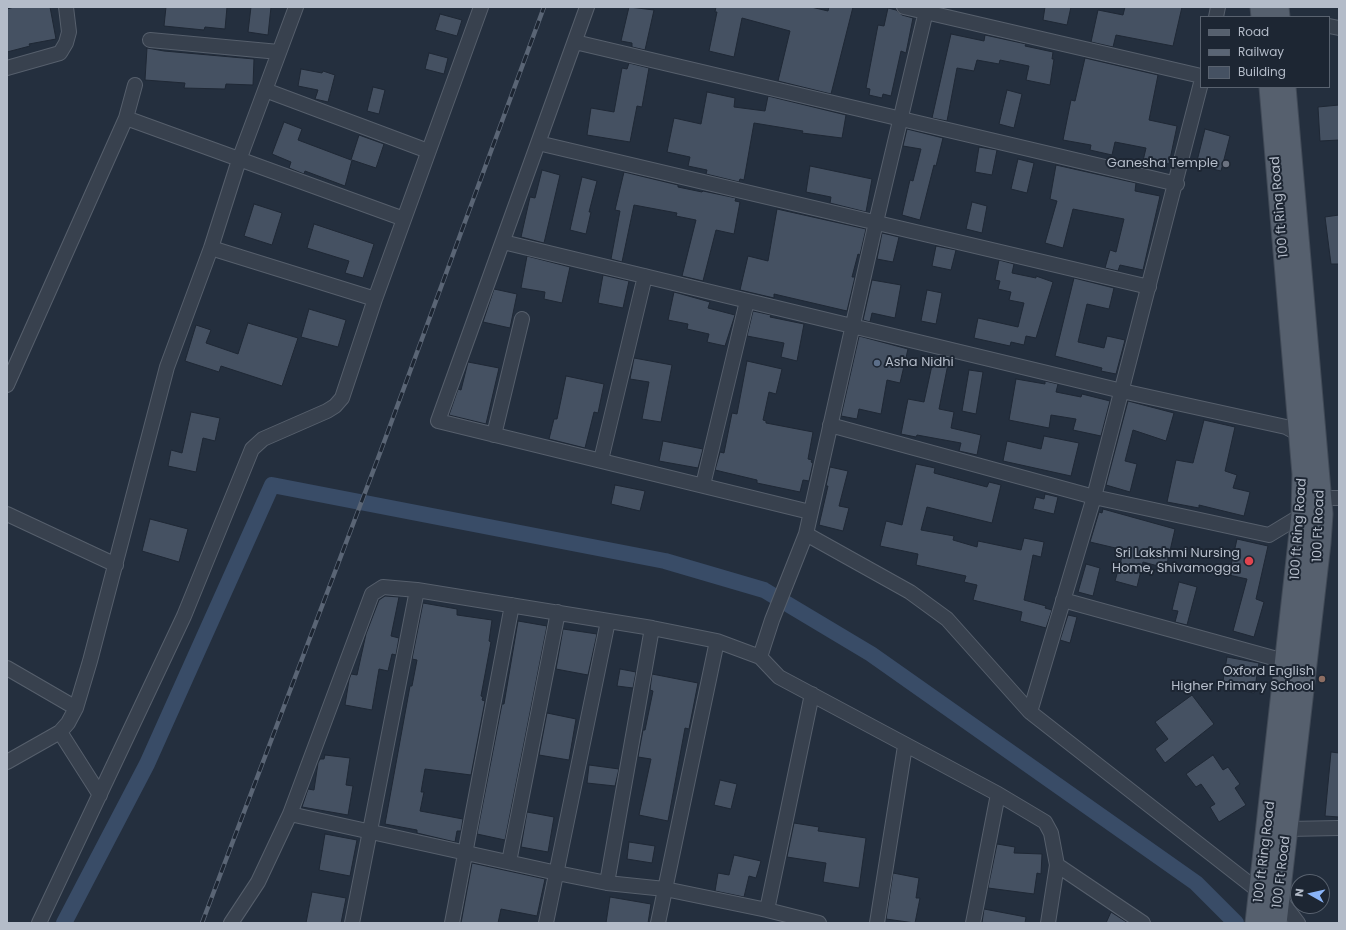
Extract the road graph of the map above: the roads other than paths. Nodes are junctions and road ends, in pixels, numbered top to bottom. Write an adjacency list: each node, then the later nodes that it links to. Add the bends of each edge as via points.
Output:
1 (66, 7): 10 (street, via 69,32 60,53)
2 (296, 7): 9 (street)
3 (481, 7): 20 (street)
4 (587, 7): 8 (street)
5 (904, 7): 6 (street)
6 (926, 10): 11 (street); 18 (street)
7 (150, 40): 9 (street)
8 (575, 42): 18 (street); 19 (street)
9 (279, 52): 16 (street)
10 (7, 68)
11 (1200, 76)
12 (135, 85): 17 (street)
13 (1200, 87): 22 (street)
14 (1270, 88): 37 (main road, 100 ft Ring Road)
15 (1285, 88): 41 (main road, 100 Ft Road)
16 (265, 90): 20 (street); 21 (street)
17 (126, 118): 21 (street); 33 (street)
18 (900, 119): 22 (street); 24 (street)
19 (538, 143): 24 (street); 25 (street)
20 (428, 151): 23 (street)
21 (239, 160): 23 (street); 26 (street)
22 (1176, 184): 28 (street)
23 (404, 219): 29 (street)
24 (876, 222): 28 (street); 32 (street)
25 (503, 242): 27 (street); 36 (street, via 438,421)
26 (211, 248): 29 (street); 45 (street, via 167,368)
27 (645, 276): 30 (street); 38 (street)
28 (1149, 287): 34 (street)
29 (375, 299): 63 (street, via 342,398 335,406 263,439 252,449 184,616)
30 (747, 301): 32 (street); 39 (street)
31 (522, 319): 36 (street)
32 (852, 326): 34 (street); 35 (street)
33 (7, 385)
34 (1122, 392): 37 (street, via 1286,427); 40 (street)
35 (830, 425): 40 (street); 42 (street)
36 (494, 434): 38 (street)
37 (1299, 434): 41 (main road, 100 ft Ring Road, via 1303,474)
38 (601, 460): 39 (street)
39 (703, 485): 42 (street)
40 (1094, 497): 41 (street, via 1269,535); 47 (street)
41 (1317, 505): 54 (main road, 100 ft Ring Road); 66 (main road, 100 Ft Road, via 1320,543)
42 (810, 512): 44 (street)
43 (7, 514): 45 (street)
44 (806, 534): 53 (street); 58 (street, via 910,592 947,619)
45 (116, 565): 57 (street)
46 (417, 590): 48 (street); 64 (street, via 383,587 372,594); 67 (street)
47 (1063, 600): 54 (street); 58 (street)
48 (512, 605): 49 (street); 68 (street)
49 (558, 612): 50 (street); 69 (street)
50 (608, 621): 51 (street); 71 (street)
51 (652, 628): 52 (street); 72 (street)
52 (717, 642): 53 (street); 73 (street)
53 (760, 657): 56 (street, via 779,677)
54 (1286, 663): 75 (main road, 100 ft Ring Road)
55 (7, 668): 57 (street)
56 (812, 694): 60 (street); 74 (street)
57 (76, 708): 59 (street)
58 (1030, 712): 75 (street)
59 (60, 732): 61 (street); 63 (street)
60 (905, 746): 62 (street); 83 (street)
61 (7, 762)
62 (998, 794): 70 (street, via 1045,822 1051,833); 84 (street)
63 (100, 795): 76 (street)
64 (290, 814): 67 (street); 77 (street, via 258,882)
65 (1339, 828): 66 (street)
66 (1288, 829): 75 (main road, 100 Ft Road)
67 (370, 830): 68 (street); 78 (street)
68 (466, 853): 69 (street); 79 (street)
69 (509, 862): 71 (street)
70 (1057, 865): 85 (street); 86 (street)
71 (558, 873): 72 (street); 80 (street)
72 (608, 883): 73 (street)
73 (665, 889): 74 (street); 81 (street)
74 (767, 910): 82 (street)
75 (1267, 910): 87 (street)
76 (39, 923)
77 (231, 923)
78 (352, 923)
79 (452, 923)
80 (546, 923)
81 (658, 923)
82 (819, 923)
83 (877, 923)
84 (973, 923)
85 (1048, 923)
86 (1143, 923)
87 (1298, 923)

